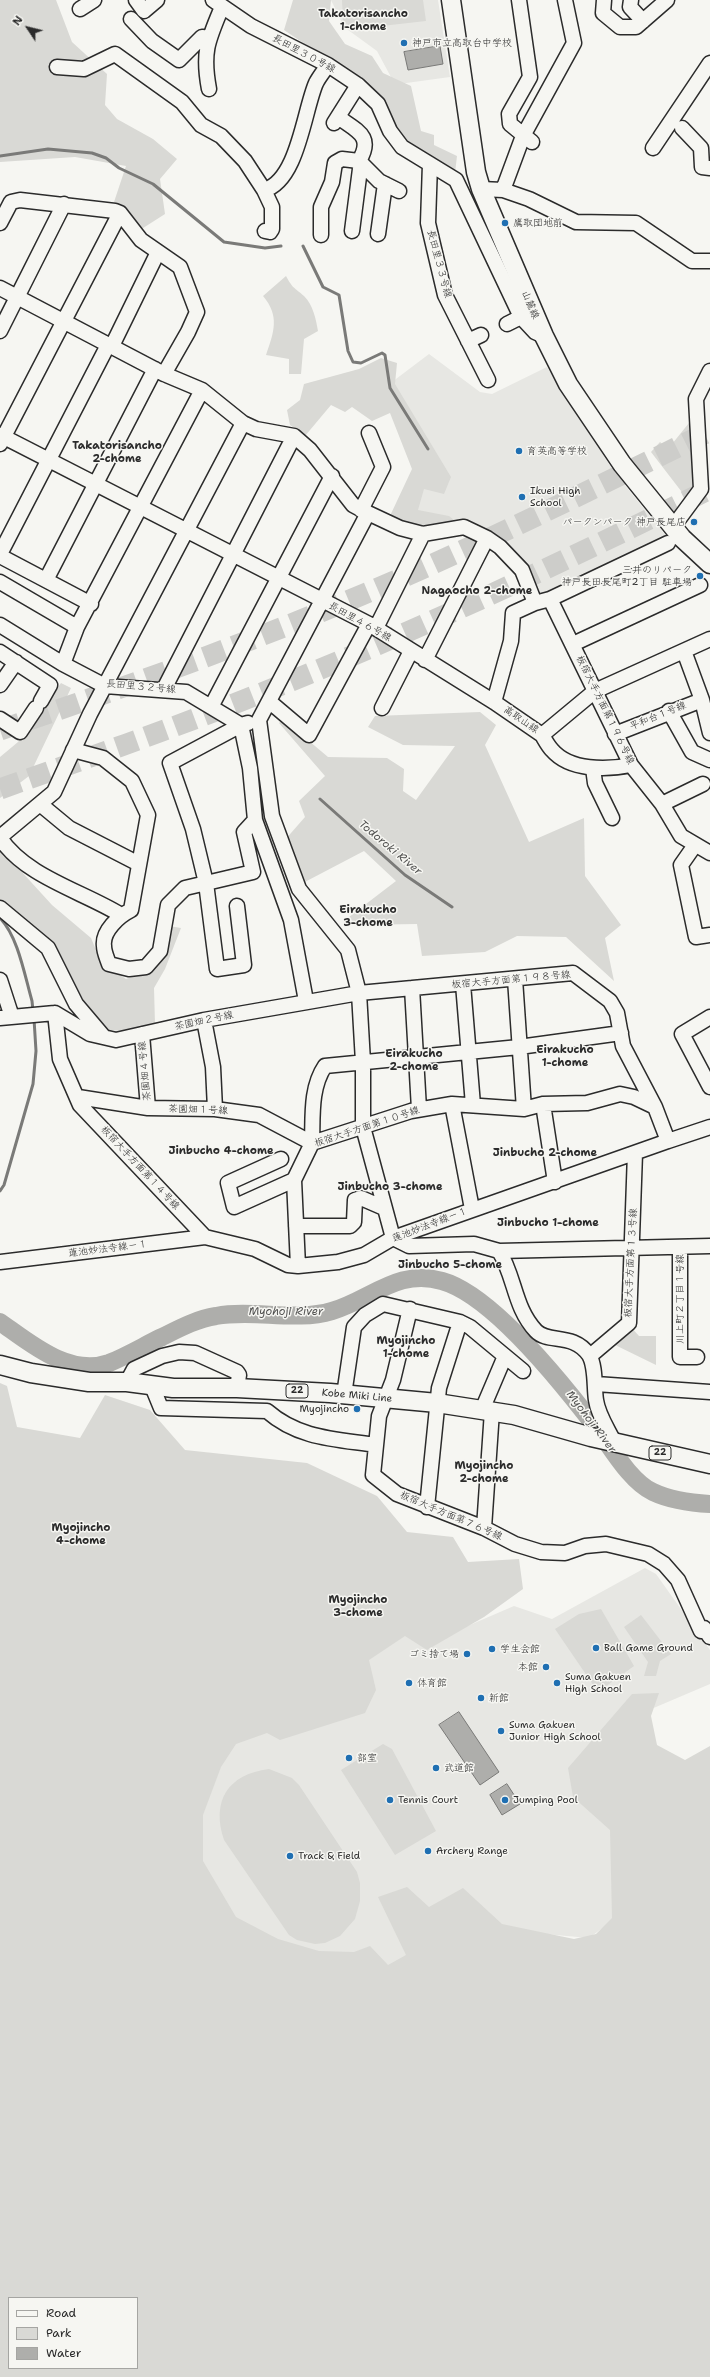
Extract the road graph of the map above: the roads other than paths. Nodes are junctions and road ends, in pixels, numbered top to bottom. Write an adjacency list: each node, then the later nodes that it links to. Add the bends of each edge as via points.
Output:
1 (94, 0): 11 (street)
2 (136, 0): 3 (street, via 144,11)
3 (157, 0)
4 (451, 0): 27 (main road, 山麓線, via 476,172)
5 (519, 0): 21 (street, via 530,77 510,114 510,124)
6 (566, 0): 21 (street, via 574,43)
7 (604, 0): 13 (street, via 603,13 620,27)
8 (632, 0): 13 (street, via 630,7)
9 (667, 0): 13 (street)
10 (218, 3): 14 (street); 16 (street, 長田里３０号線, via 251,26)
11 (80, 9)
12 (132, 19): 14 (street, via 152,41 179,60 202,37)
13 (639, 24)
14 (209, 38): 19 (street, via 204,66)
15 (710, 62): 22 (street)
16 (328, 65): 18 (street, 長田里３０号線); 28 (street, via 316,83 306,110 303,132 286,170 277,185)
17 (57, 67): 28 (street, via 84,69 115,54 182,102 206,129 221,136 245,161)
18 (358, 85): 23 (street, via 336,120 362,135 366,142 365,151); 24 (street, 長田里３０号線, via 378,104 390,132 402,147)
19 (209, 89)
20 (682, 128): 25 (street, via 701,148 702,167)
21 (528, 139): 29 (street)
22 (653, 148)
23 (359, 161): 26 (street); 35 (street); 37 (street, via 342,159 335,163 332,182 321,207)
24 (430, 164): 42 (street, 長田里３０号線, via 456,180); 50 (street, 長田里３３号線, via 428,223 445,295 474,338)
25 (710, 168)
26 (385, 184): 30 (street); 36 (street)
27 (481, 189): 29 (street); 46 (main road, 山麓線)
28 (264, 190): 34 (street, via 272,207 272,229 270,232)
29 (503, 190): 39 (street, via 529,198 576,222 636,223 692,261)
30 (398, 191)
31 (64, 204): 32 (street); 33 (street, via 20,200 11,202); 41 (street)
32 (120, 213): 38 (street, via 141,240); 43 (street)
33 (0, 222)
34 (266, 231)
35 (352, 231)
36 (378, 234)
37 (321, 235)
38 (158, 252): 47 (street); 49 (street, via 180,267 197,312 188,332)
39 (710, 261)
40 (0, 288): 41 (street)
41 (17, 297): 43 (street); 45 (street)
42 (521, 317): 44 (street); 46 (street, via 535,332)
43 (63, 322): 47 (street); 55 (street)
44 (507, 324)
45 (0, 331)
46 (544, 336): 63 (main road, 山麓線, via 568,384)
47 (110, 345): 49 (street); 56 (street)
48 (710, 371): 63 (street, via 696,399 701,489)
49 (159, 372): 51 (street); 58 (street)
50 (488, 380)
51 (202, 390): 52 (street); 59 (street)
52 (243, 423): 54 (street, via 256,429); 61 (street)
53 (369, 433): 60 (street, via 383,467)
54 (294, 436): 57 (street); 66 (street)
55 (1, 439): 56 (street)
56 (49, 461): 58 (street); 65 (street)
57 (332, 476): 60 (street, via 353,505); 68 (street)
58 (96, 485): 59 (street); 69 (street)
59 (140, 508): 61 (street); 75 (street)
60 (364, 511): 62 (street, via 400,528); 73 (street)
61 (186, 532): 66 (street); 88 (street)
62 (423, 534): 64 (street, via 464,527); 77 (street)
63 (671, 535): 67 (main road, 山麓線); 72 (street)
64 (487, 538): 74 (street, via 500,547 522,570); 84 (street)
65 (0, 555): 69 (street)
66 (232, 556): 68 (street); 89 (street)
67 (710, 564)
68 (278, 578): 73 (street); 94 (street)
69 (46, 580): 75 (street)
70 (0, 582): 78 (street)
71 (700, 585): 80 (street)
72 (550, 599): 74 (street); 80 (street, 板宿大手方面第１９６号線)
73 (323, 601): 77 (street, 長田里４６号線); 92 (street, 長田里４６号線)
74 (534, 603): 93 (street, via 513,613 511,641)
75 (91, 604): 78 (street)
76 (0, 625): 86 (street, 長田里３２号線)
77 (372, 626): 81 (street, 長田里４６号線); 92 (street, via 309,735)
78 (77, 628): 86 (street)
79 (710, 639): 82 (street)
80 (573, 644): 90 (street, 板宿大手方面第１９６号線)
81 (411, 651): 84 (street, 長田里４６号線); 95 (street)
82 (684, 651): 90 (street); 91 (street)
83 (0, 652): 85 (street)
84 (425, 660): 93 (street, 長田里４６号線)
85 (16, 662): 87 (street); 98 (street, via 50,685 20,732)
86 (63, 664): 88 (street, 長田里３２号線)
87 (0, 685)
88 (105, 686): 89 (street, 長田里３２号線); 103 (street)
89 (164, 689): 94 (street, 長田里３２号線, via 186,692)
90 (594, 691): 101 (street, 板宿大手方面第１９６号線); 102 (street)
91 (702, 700): 96 (street, 平和台１号線); 100 (street)
92 (270, 702): 97 (street, 長田里４６号線)
93 (494, 702): 102 (street, 高取山線)
94 (211, 707): 99 (street, 長田里３２号線)
95 (382, 708)
96 (668, 711): 101 (street, 平和台１号線); 104 (street, via 692,752)
97 (259, 720): 99 (street); 125 (street, via 272,816 299,890 348,950)
98 (1, 722)
99 (241, 725): 111 (street, via 250,768); 116 (street, via 170,762 193,829)
100 (710, 733)
101 (615, 734): 105 (street, 板宿大手方面第１９６号線)
102 (542, 735): 106 (street, 高取山線, via 553,751 569,761)
103 (73, 750): 108 (street, via 54,792); 115 (street, via 103,758 132,781 148,815)
104 (710, 760)
105 (631, 765): 106 (street, 高取山線, via 611,769); 109 (street, 板宿大手方面第１９６号線)
106 (593, 768): 110 (street, via 595,783)
107 (703, 784): 109 (street)
108 (40, 804): 112 (street); 115 (street, via 70,828)
109 (662, 804): 113 (street, 板宿大手方面第１９６号線, via 681,836)
110 (612, 818)
111 (255, 820): 116 (street, via 244,832 253,872); 126 (street, via 291,920)
112 (0, 838): 119 (street, via 27,867)
113 (695, 845): 114 (street); 120 (street, via 681,865 696,937)
114 (709, 852)
115 (139, 864): 119 (street, via 131,910)
116 (206, 883): 117 (street, via 217,969 244,965); 119 (street, via 185,888 168,905 160,951 146,967 129,969 109,964 103,945 111,924)
117 (237, 906)
118 (0, 908): 133 (street, via 48,948 76,1004)
119 (122, 915)
120 (710, 935)
121 (515, 979): 123 (street, 板宿大手方面第１９８号線); 131 (street, 板宿大手方面第１９８号線, via 573,973 610,1001 617,1013); 134 (street)
122 (0, 980): 129 (street)
123 (463, 984): 124 (street, 板宿大手方面第１９８号線); 135 (street)
124 (412, 988): 125 (street, 板宿大手方面第１９８号線); 136 (street)
125 (358, 993): 126 (street, 茶園畑２号線); 137 (street)
126 (306, 1001): 130 (street, 茶園畑２号線)
127 (55, 1013): 129 (street); 133 (street, 茶園畑２号線, via 90,1034); 139 (street, 板宿大手方面第１４号線, via 60,1059)
128 (710, 1017): 138 (street, via 682,1034)
129 (6, 1018)
130 (204, 1020): 132 (street, 茶園畑２号線); 145 (street, via 213,1067)
131 (621, 1033): 134 (street); 143 (street, 板宿大手方面第１９８号線, via 623,1046)
132 (142, 1034): 133 (street, 茶園畑２号線, via 116,1040); 144 (street, 茶園畑４号線)
133 (104, 1037)
134 (520, 1047): 135 (street); 147 (street)
135 (469, 1052): 136 (street); 142 (street)
136 (416, 1057): 137 (street); 146 (street)
137 (363, 1062): 148 (street); 151 (street, via 326,1066 319,1075 315,1089)
138 (708, 1080)
139 (78, 1097): 144 (street, 茶園畑１号線); 159 (street, 板宿大手方面第１４号線, via 80,1105)
140 (452, 1104): 142 (street, 板宿大手方面第１０号線); 146 (street, 板宿大手方面第１０号線); 157 (street)
141 (543, 1104): 143 (street, 板宿大手方面第１０号線, via 587,1103 620,1094 634,1097); 147 (street, 板宿大手方面第１０号線); 155 (street)
142 (473, 1105): 147 (street, 板宿大手方面第１０号線)
143 (655, 1107): 150 (street)
144 (148, 1108): 145 (street, 茶園畑１号線)
145 (215, 1109): 151 (street, 茶園畑１号線, via 258,1115)
146 (419, 1109): 148 (street, 板宿大手方面第１０号線)
147 (524, 1109)
148 (364, 1127): 151 (street, 板宿大手方面第１０号線); 156 (street)
149 (710, 1127): 150 (street)
150 (668, 1141): 152 (street, 蓮池妙法寺線－１)
151 (312, 1144): 154 (street, 板宿大手方面第１０号線)
152 (635, 1153): 155 (street, 蓮池妙法寺線－１); 162 (street, 板宿大手方面第１３号線)
153 (281, 1159): 154 (street, via 228,1183 234,1207)
154 (294, 1180): 158 (street, 板宿大手方面第１０号線)
155 (555, 1182): 157 (street, 蓮池妙法寺線－１)
156 (384, 1208): 158 (street, via 361,1198 355,1200 354,1222 350,1226); 160 (street)
157 (472, 1209): 160 (street, 蓮池妙法寺線－１)
158 (296, 1226): 166 (street, 板宿大手方面第１０号線)
159 (205, 1237): 165 (street, 蓮池妙法寺線－１); 166 (street, 蓮池妙法寺線－１, via 255,1249 288,1265)
160 (393, 1238): 164 (street, via 409,1246 474,1244); 166 (street, 蓮池妙法寺線－１, via 364,1255 338,1262)
161 (710, 1246): 163 (street)
162 (633, 1248): 163 (street); 164 (street); 170 (street, 板宿大手方面第１３号線, via 629,1322)
163 (680, 1248): 171 (street, 川上町２丁目１号線, via 680,1357)
164 (499, 1251): 170 (street, via 508,1265 522,1313 537,1332 548,1337 570,1339)
165 (0, 1262)
166 (298, 1266)
167 (410, 1309): 168 (street); 179 (street, via 383,1304 365,1315 354,1327); 180 (street, 板宿大手方面第７６号線)
168 (460, 1322): 169 (street, via 470,1327); 181 (street, via 439,1388)
169 (505, 1356): 173 (street); 182 (street)
170 (590, 1356): 175 (street)
171 (697, 1357)
172 (0, 1365): 174 (main road, Kobe Miki Line / 22, via 89,1382)
173 (523, 1371)
174 (127, 1382): 176 (main road, Kobe Miki Line / 22); 177 (street, via 134,1369 180,1352 195,1353 237,1372)
175 (596, 1384): 178 (street); 183 (street, via 596,1400)
176 (152, 1386): 177 (main road, Kobe Miki Line / 22); 184 (street, via 160,1408 267,1411 299,1432)
177 (237, 1388): 179 (main road, Kobe Miki Line / 22)
178 (710, 1392)
179 (344, 1395): 180 (main road, Kobe Miki Line / 22)
180 (386, 1398): 181 (main road, Kobe Miki Line / 22); 184 (street, 板宿大手方面第７６号線, via 378,1416)
181 (437, 1403): 182 (main road, Kobe Miki Line / 22); 186 (street)
182 (487, 1410): 183 (main road, Kobe Miki Line / 22); 187 (street)
183 (612, 1442): 185 (main road, Kobe Miki Line / 22)
184 (376, 1445): 186 (street, 板宿大手方面第７６号線, via 373,1475 397,1494)
185 (710, 1464)
186 (427, 1507): 187 (street, 板宿大手方面第７６号線)
187 (484, 1528): 188 (street, 板宿大手方面第７６号線, via 515,1544 541,1552 565,1553 585,1546 606,1544 648,1554 664,1564 678,1580 701,1631 704,1628)
188 (710, 1637)

